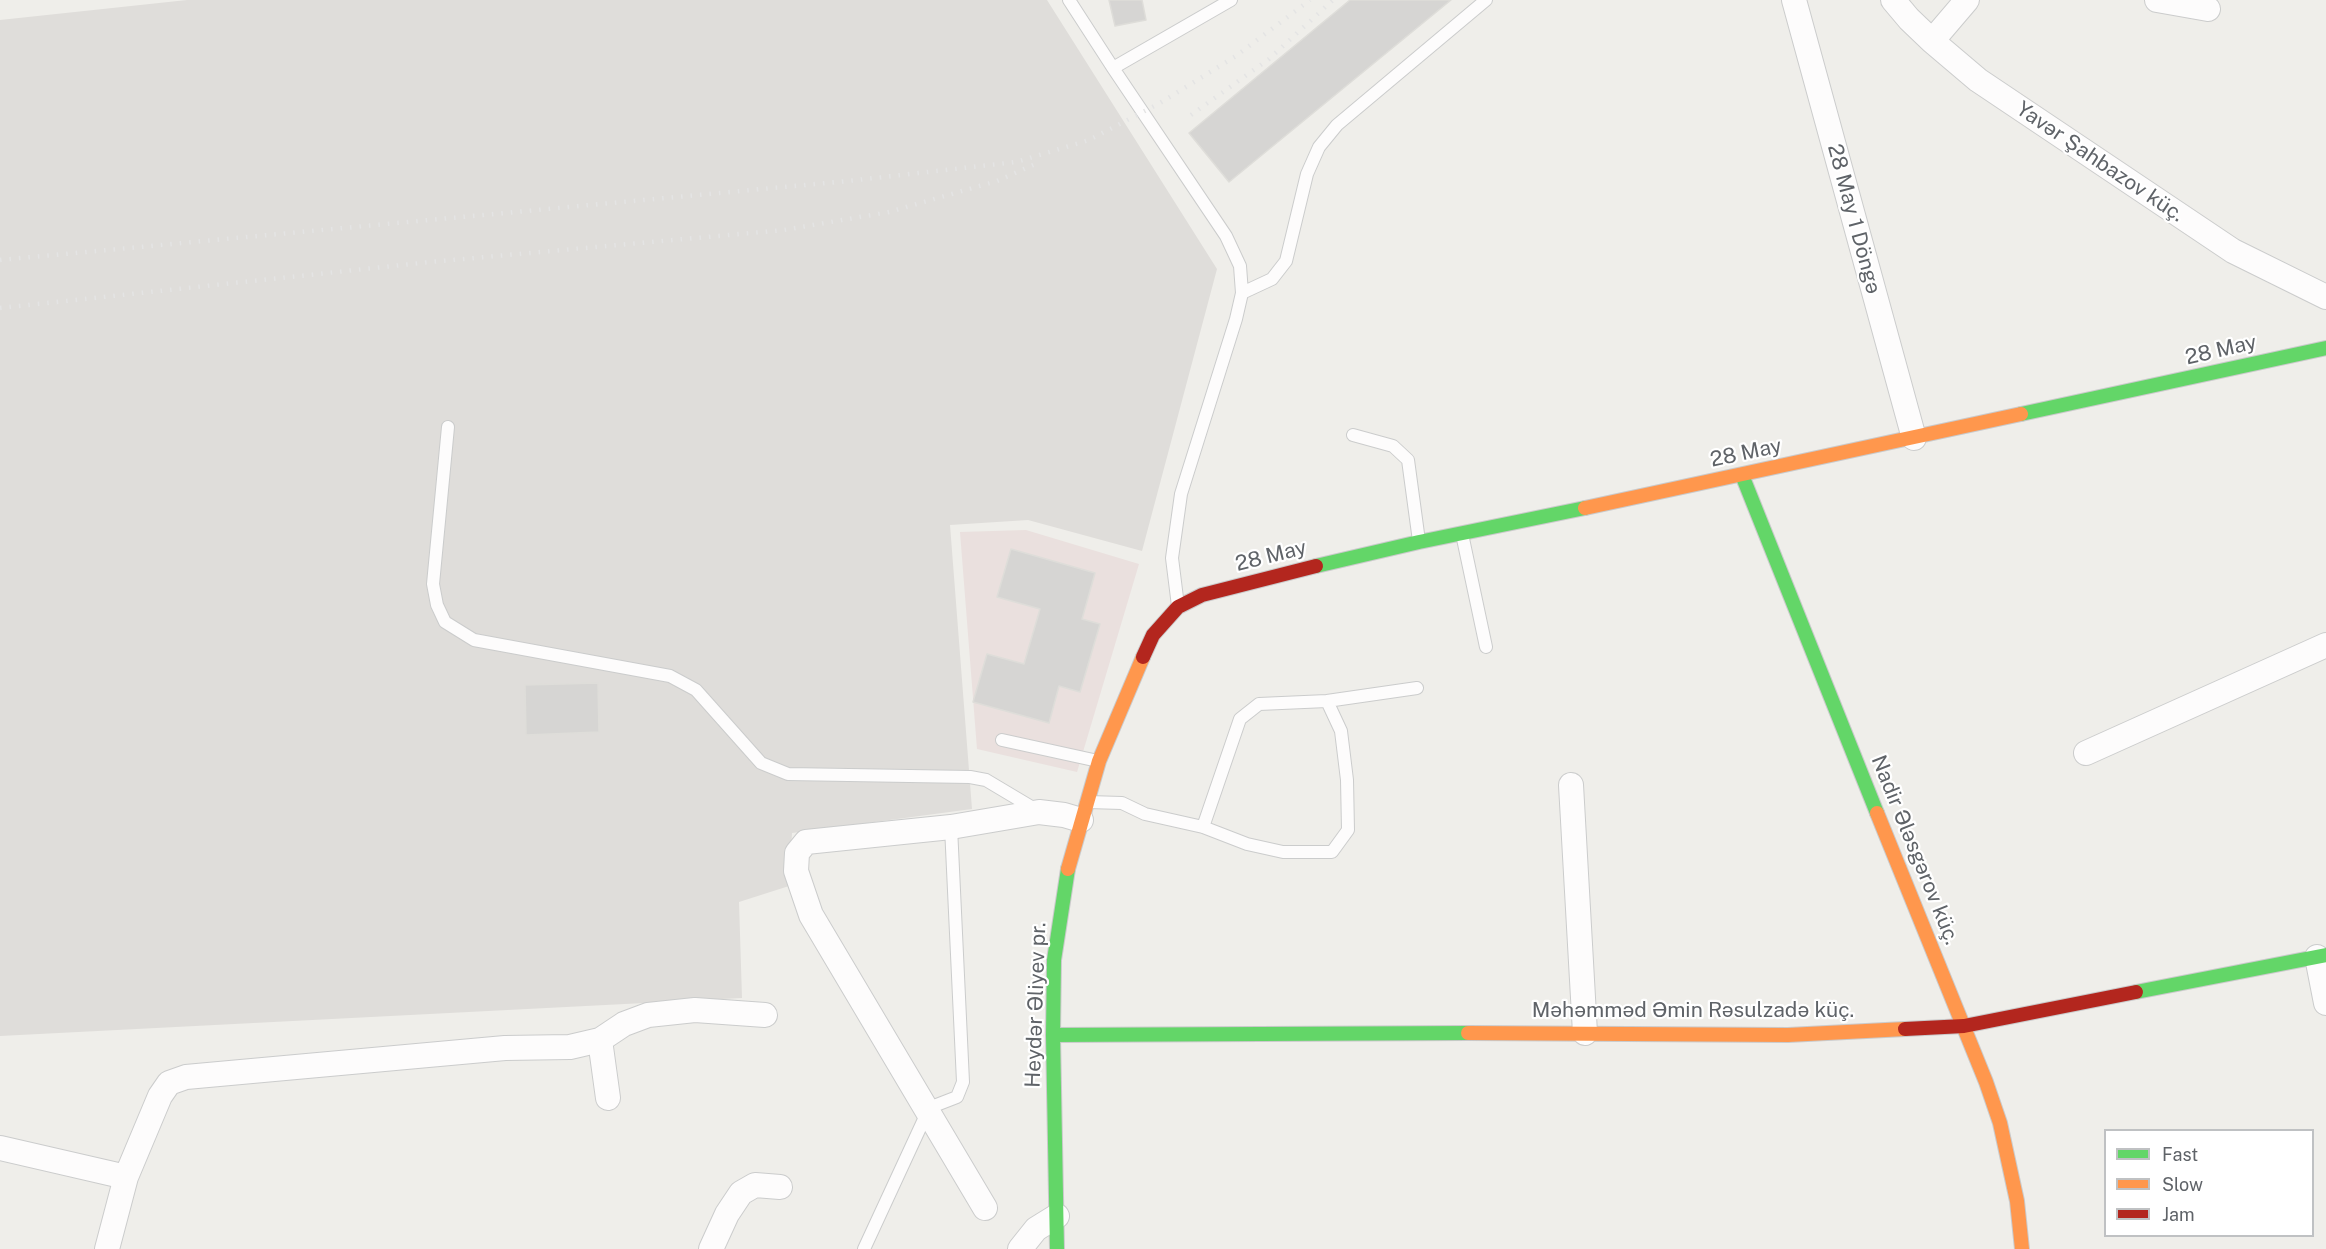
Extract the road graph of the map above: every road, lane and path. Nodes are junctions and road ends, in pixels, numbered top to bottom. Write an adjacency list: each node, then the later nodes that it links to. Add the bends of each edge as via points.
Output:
1 (1070, 0): 10 (lane)
2 (1231, 0): 10 (lane)
3 (1486, 0): 11 (lane, via 1337,125 1319,147 1307,174 1286,261 1272,279)
4 (1794, 0): 16 (street, 28 May 1 Döngə)
5 (1893, 0): 9 (street, Yavər Şahbazov küç.)
6 (1967, 0): 9 (street)
7 (2157, 0): 8 (street)
8 (2208, 9)
9 (1932, 41): 12 (street, Yavər Şahbazov küç., via 1978,80 2233,251)
10 (1113, 68): 11 (lane, via 1226,236 1240,266)
11 (1242, 293): 20 (lane, via 1181,494 1172,558)
12 (2326, 297)
13 (2326, 348): 16 (street, 28 May)
14 (448, 427): 30 (lane, via 434,584 437,605 445,621 474,640 670,676 696,690 761,764 788,774 970,777 986,780)
15 (1353, 435): 19 (lane, via 1393,446 1408,460)
16 (1914, 438): 17 (street, 28 May)
17 (1742, 475): 18 (street, 28 May); 36 (street, Nadir Ələsgərov küç.)
18 (1462, 533): 19 (street, 28 May); 22 (lane)
19 (1419, 542): 20 (street, 28 May, via 1244,583 1202,595)
20 (1178, 607): 27 (street, Heydər Əliyev pr., via 1153,635)
21 (2326, 645): 26 (street)
22 (1486, 647)
23 (1417, 688): 24 (lane)
24 (1327, 701): 32 (lane, via 1259,704 1240,719); 32 (lane, via 1341,730 1347,780 1348,830 1332,852 1283,852 1247,844)
25 (1002, 740): 27 (lane)
26 (2086, 753)
27 (1099, 761): 29 (street, Heydər Əliyev pr.)
28 (1571, 785): 37 (street)
29 (1084, 811): 30 (street); 32 (lane, via 1122,803 1145,814); 38 (street, Heydər Əliyev pr., via 1066,874 1059,920)
30 (1039, 812): 31 (street)
31 (951, 826): 41 (lane, via 963,1082 957,1097); 41 (street, via 806,842 797,853 796,872 811,915)
32 (1203, 827)
33 (2321, 956): 34 (street); 36 (street, Məhəmməd Əmin Rəsulzadə küç.)
34 (2326, 1003)
35 (765, 1015): 39 (street, via 695,1010 648,1015 624,1024)
36 (1964, 1026): 37 (street, Məhəmməd Əmin Rəsulzadə küç., via 1788,1035); 52 (street, Nadir Ələsgərov küç., via 2000,1123 2017,1201)
37 (1585, 1033): 38 (street, Məhəmməd Əmin Rəsulzadə küç.)
38 (1053, 1035): 46 (street, Heydər Əliyev pr.)
39 (600, 1040): 40 (street); 43 (street, via 570,1047 505,1047 186,1077 169,1083 160,1096)
40 (608, 1098)
41 (926, 1109): 45 (street); 49 (lane)
42 (0, 1148): 43 (street)
43 (126, 1177): 47 (street)
44 (780, 1187): 48 (street, via 755,1185 741,1193 726,1214)
45 (985, 1208)
46 (1057, 1216): 50 (street, via 1036,1229); 51 (street, Heydər Əliyev pr.)
47 (106, 1249)
48 (711, 1249)
49 (864, 1249)
50 (1020, 1249)
51 (1057, 1249)
52 (2022, 1249)

